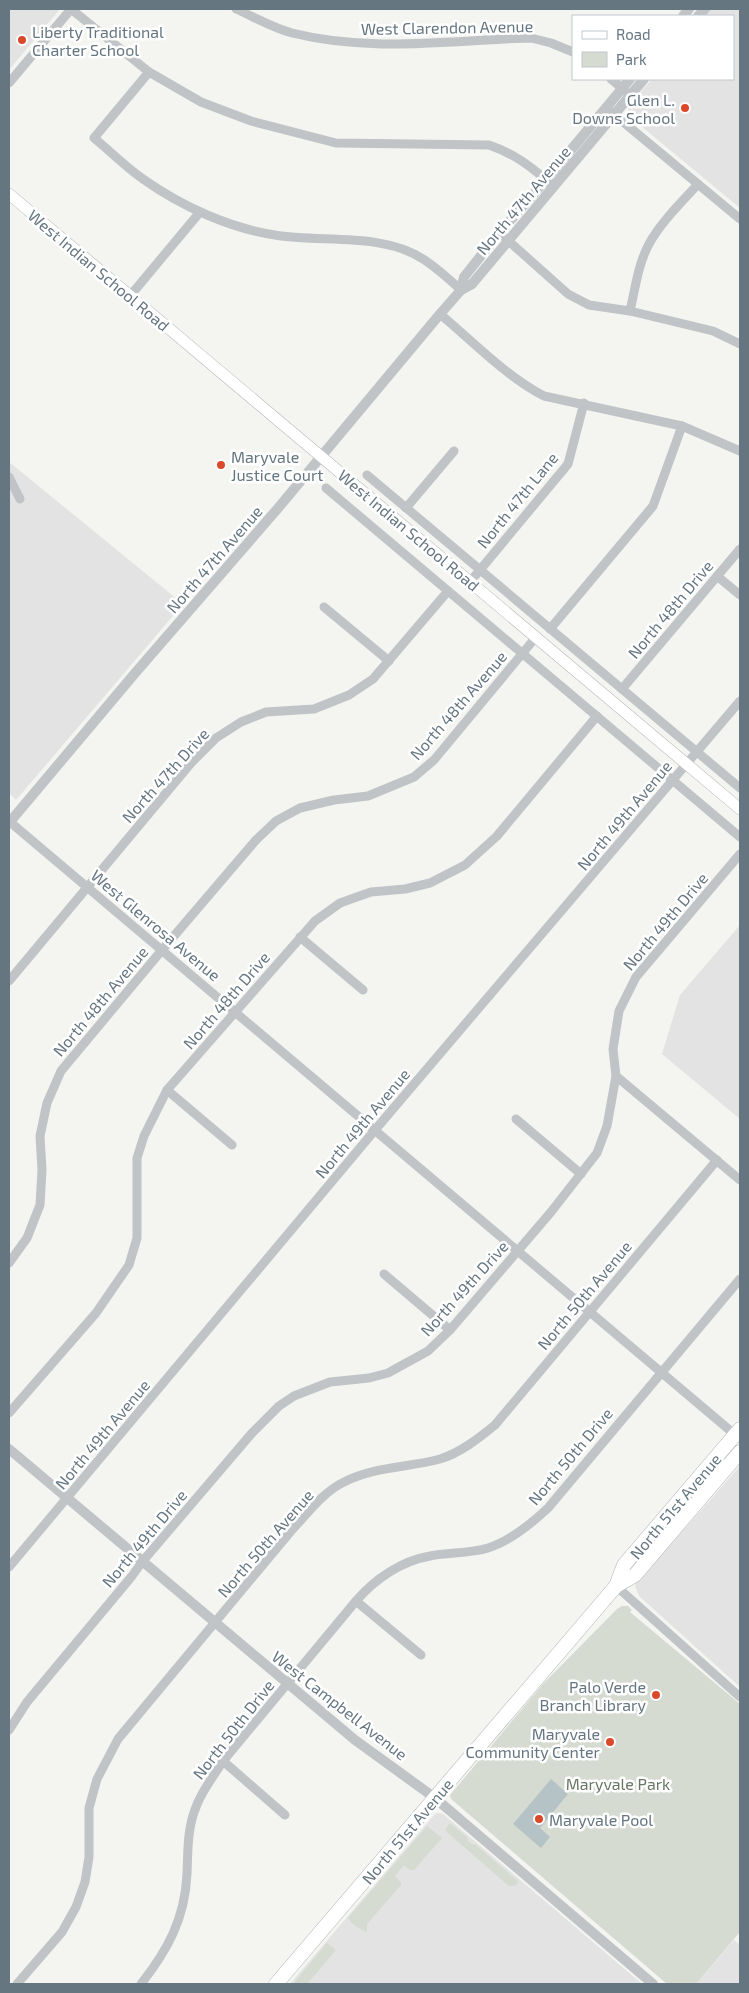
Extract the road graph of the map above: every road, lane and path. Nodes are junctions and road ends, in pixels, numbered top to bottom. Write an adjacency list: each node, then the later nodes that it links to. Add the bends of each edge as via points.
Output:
1 (71, 9): 4 (street); 8 (street)
2 (236, 9): 3 (street, West Clarendon Avenue, via 291,32 349,43 386,45 532,38)
3 (572, 52)
4 (149, 72): 12 (street, via 201,102 252,121 336,143 489,145 509,152); 15 (street, via 94,138 142,178)
5 (612, 80): 9 (street)
6 (630, 80): 9 (street, North 47th Avenue)
7 (643, 80): 9 (street, North 47th Avenue)
8 (9, 83)
9 (626, 92): 10 (street, North 47th Avenue); 11 (street, North 47th Avenue)
10 (606, 108): 11 (street); 12 (street, North 47th Avenue)
11 (614, 114): 12 (street, North 47th Avenue); 13 (street)
12 (550, 183): 17 (street, North 47th Avenue); 18 (street, North 47th Avenue)
13 (698, 184): 16 (street); 21 (street, via 648,245)
14 (9, 194): 20 (main road, West Indian School Road)
15 (200, 212): 19 (street, via 275,236 382,244 397,248 423,259); 20 (street)
16 (740, 219)
17 (499, 233): 18 (street); 19 (street, North 47th Avenue, via 464,277)
18 (508, 241): 19 (street, North 47th Avenue, via 472,284); 21 (street, via 568,294 589,306)
19 (461, 290): 22 (street, North 47th Avenue)
20 (130, 296): 28 (main road, West Indian School Road)
21 (630, 311): 23 (street, via 713,331)
22 (440, 314): 24 (street, via 530,389 544,396); 28 (street, North 47th Avenue)
23 (740, 344)
24 (584, 403): 25 (street); 35 (street, North 47th Lane, via 568,464)
25 (682, 426): 27 (street); 41 (street, via 654,506)
26 (454, 451): 33 (street)
27 (740, 451)
28 (322, 456): 37 (main road, West Indian School Road); 53 (street, North 47th Avenue)
29 (367, 475): 33 (street, West Indian School Road)
30 (9, 476): 32 (street)
31 (326, 488): 38 (street, West Indian School Road)
32 (20, 499)
33 (406, 508): 35 (street, West Indian School Road)
34 (740, 549): 36 (street, North 48th Drive)
35 (480, 570): 37 (street, North 47th Lane); 41 (street, West Indian School Road)
36 (718, 576): 39 (street); 45 (street, North 48th Drive)
37 (470, 582): 42 (main road, West Indian School Road)
38 (448, 590): 43 (street, West Indian School Road); 44 (street, North 47th Drive)
39 (740, 595)
40 (324, 607): 44 (street)
41 (550, 629): 45 (street, West Indian School Road)
42 (536, 637): 43 (street, North 48th Avenue); 49 (main road, West Indian School Road)
43 (523, 653): 47 (street, West Indian School Road); 58 (street, North 48th Avenue, via 434,760 414,777 368,796 300,808 276,821)
44 (389, 661): 56 (street, North 47th Drive, via 373,679 349,695 314,709 266,712 241,722 216,738 191,763)
45 (622, 689): 48 (street, West Indian School Road)
46 (740, 701): 48 (street, North 49th Avenue)
47 (597, 716): 50 (street, West Indian School Road); 57 (street, North 48th Drive, via 497,836 466,866 430,883 371,892 340,903)
48 (697, 752): 49 (street, North 49th Avenue); 51 (street, West Indian School Road)
49 (687, 764): 50 (street, North 49th Avenue); 52 (main road, West Indian School Road)
50 (673, 780): 54 (street, West Indian School Road); 65 (street, North 49th Avenue)
51 (740, 788)
52 (740, 809)
53 (9, 822): 56 (street, West Glenrosa Avenue)
54 (740, 836)
55 (740, 854): 62 (street, North 49th Drive, via 636,977 619,1011 613,1049)
56 (88, 887): 58 (street, West Glenrosa Avenue); 59 (street, North 47th Drive)
57 (300, 937): 60 (street); 61 (street, North 48th Drive)
58 (162, 950): 61 (street, West Glenrosa Avenue); 71 (street, North 48th Avenue, via 61,1071 47,1103 40,1136 40,1205 27,1238)
59 (9, 981)
60 (363, 990)
61 (235, 1012): 63 (street, North 48th Drive); 65 (street, West Glenrosa Avenue)
62 (616, 1076): 67 (street); 68 (street, North 49th Drive, via 607,1126 596,1153)
63 (167, 1090): 66 (street); 77 (street, North 48th Drive, via 137,1158 137,1238 129,1265 96,1312)
64 (516, 1119): 68 (street)
65 (376, 1130): 70 (street, West Glenrosa Avenue); 81 (street, North 49th Avenue)
66 (232, 1145)
67 (717, 1160): 69 (street); 74 (street, North 50th Avenue)
68 (581, 1174): 70 (street, North 49th Drive)
69 (740, 1180)
70 (517, 1250): 74 (street, West Glenrosa Avenue); 75 (street, North 49th Drive)
71 (9, 1263)
72 (384, 1274): 75 (street)
73 (740, 1279): 76 (street, North 50th Drive)
74 (589, 1311): 76 (street, West Glenrosa Avenue); 86 (street, North 50th Avenue, via 495,1425 470,1444 441,1459 376,1470 343,1482 329,1492 291,1531)
75 (450, 1330): 82 (street, North 49th Drive, via 428,1351 388,1373 330,1382 294,1396 279,1406)
76 (661, 1372): 78 (street, West Glenrosa Avenue); 85 (street, North 50th Drive, via 536,1519 489,1548 431,1556 402,1566 373,1584)
77 (9, 1413)
78 (739, 1434): 84 (main road, North 51st Avenue, via 624,1565)
79 (9, 1448): 81 (street, West Campbell Avenue)
80 (740, 1452): 84 (main road, North 51st Avenue, via 635,1575)
81 (68, 1498): 82 (street, West Campbell Avenue); 83 (street, North 49th Avenue)
82 (142, 1562): 86 (street, West Campbell Avenue); 90 (street, North 49th Drive, via 24,1706)
83 (9, 1567)
84 (616, 1586): 89 (street); 92 (main road, North 51st Avenue)
85 (356, 1601): 87 (street); 88 (street, North 50th Drive)
86 (216, 1623): 88 (street, West Campbell Avenue); 94 (street, North 50th Avenue, via 118,1739 97,1780 89,1808 89,1857 76,1907 62,1932)
87 (421, 1655)
88 (288, 1684): 91 (street, North 50th Drive); 92 (street, West Campbell Avenue, via 355,1740)
89 (740, 1697)
90 (9, 1730)
91 (223, 1761): 93 (street); 95 (street, North 50th Drive, via 196,1807 188,1838 182,1912 161,1959)
92 (435, 1798): 96 (main road, North 51st Avenue); 97 (street, West Campbell Avenue)
93 (286, 1815)
94 (17, 1984)
95 (141, 1984)
96 (276, 1984)
97 (653, 1984)

